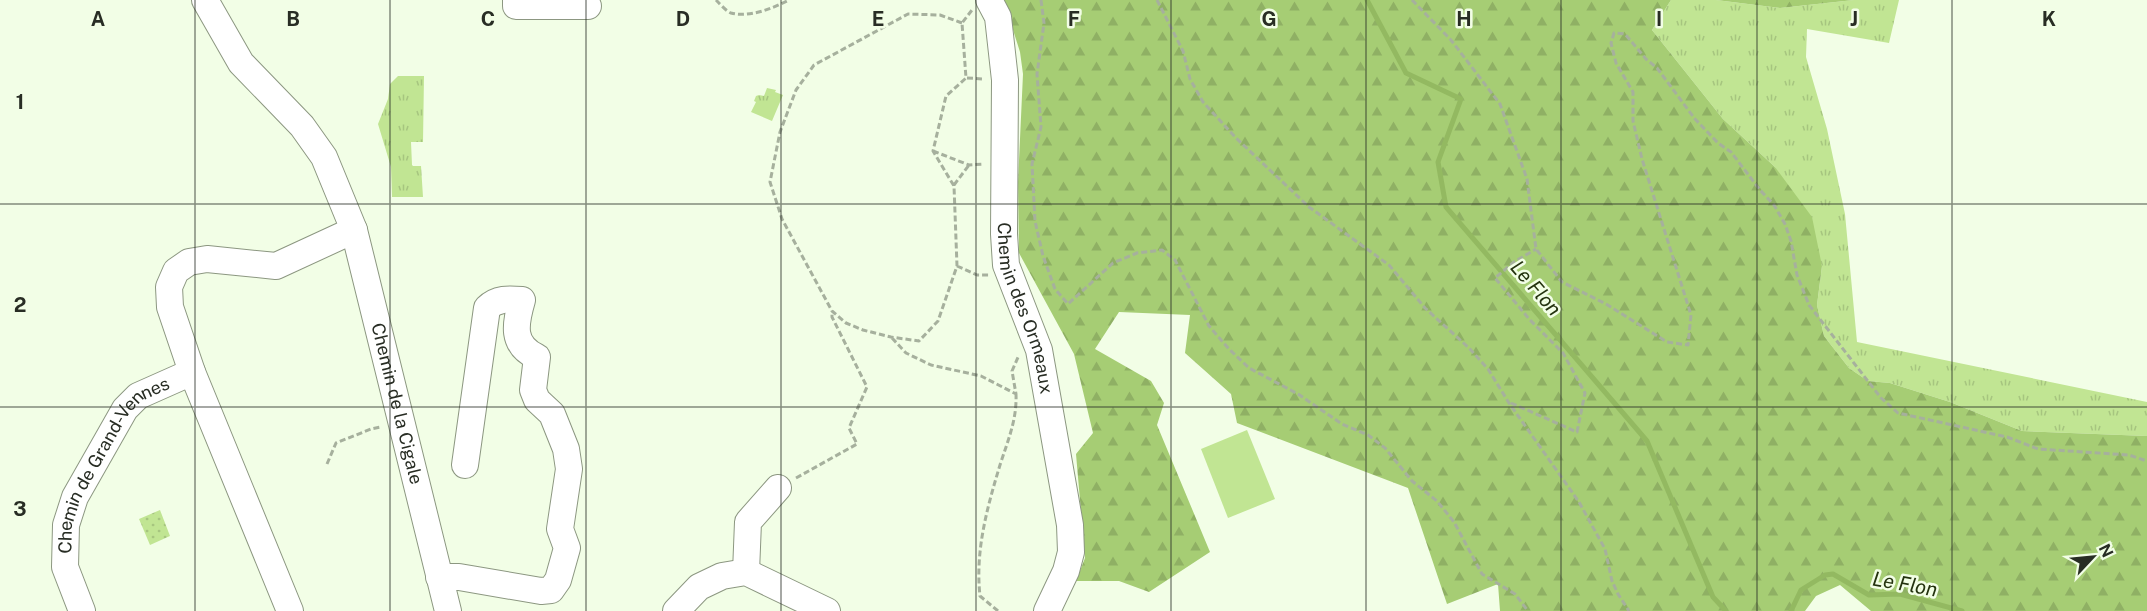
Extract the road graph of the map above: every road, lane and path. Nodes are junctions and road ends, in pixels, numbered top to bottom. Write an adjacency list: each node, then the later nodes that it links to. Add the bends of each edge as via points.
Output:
1 (205, 0): 17 (street, Chemin de la Cigale, via 241,63 302,126 324,157)
2 (516, 0): 9 (street, via 516,6)
3 (716, 0): 4 (path, via 729,12 747,15)
4 (789, 0)
5 (1041, 0): 41 (path, via 1044,23 1037,74 1041,127 1032,164 1035,221 1055,289 1068,304 1113,263 1137,253 1162,250 1175,260 1209,326 1229,349 1249,368 1385,448 1454,522 1482,574 1515,594)
6 (1157, 0): 26 (path, via 1203,102 1309,207 1389,265 1425,308 1488,369)
7 (1412, 0): 18 (path, via 1451,40 1500,104 1527,179)
8 (981, 4): 10 (path); 40 (street, Chemin des Ormeaux, via 998,17 1005,80 1006,265 1039,350 1070,525 1071,552)
9 (588, 6)
10 (962, 23): 11 (path); 21 (path, via 940,15 908,14 814,65 795,90 780,132 770,182 782,219)
11 (966, 78): 12 (path); 13 (path, via 946,96)
12 (986, 79)
13 (933, 151): 15 (path); 16 (path)
14 (986, 163): 15 (path)
15 (969, 165): 16 (path)
16 (954, 186): 19 (path)
17 (354, 230): 24 (street, Chemin de Grand-Vennes, via 276,266 207,259 189,262 176,271 169,287 170,307); 33 (street, Chemin de la Cigale)
18 (1536, 249): 26 (path, via 1495,278 1563,353 1585,393 1577,432); 28 (path, via 1562,282 1667,342 1688,345 1691,315 1642,159 1633,121 1633,92 1616,63 1611,43 1614,33 1625,34 1657,68 1695,119 1731,152 1774,205 1791,241 1797,275 1809,305 1881,398 1898,412 2007,437 2038,449 2129,455)
19 (957, 266): 20 (path, via 977,275); 22 (path, via 938,321 919,341)
20 (1000, 276)
21 (832, 310): 22 (path, via 846,323); 31 (path, via 867,387 849,429 857,444)
22 (891, 337): 25 (path, via 906,353 931,365 981,376)
23 (1028, 350): 25 (path, via 1018,356 1012,371)
24 (192, 372): 34 (street, Chemin de Grand-Vennes, via 138,396 125,409 75,497 66,525 65,567); 35 (street, Chemin de Grand-Vennes)
25 (1016, 394): 39 (path, via 1017,414 986,512 977,571 980,596)
26 (1509, 403): 42 (path, via 1583,510 1605,549 1612,580)
27 (389, 425): 29 (path, via 336,443)
28 (2147, 461)
29 (327, 464)
30 (465, 465): 33 (street, via 487,308 507,298 522,300 516,320 517,337 537,357 533,390 537,400 552,414 566,449 569,469 560,529 567,548 558,580 551,590 541,591)
31 (778, 488): 32 (street, via 748,522)
32 (746, 572): 37 (street, via 722,576 699,587); 38 (street)
33 (438, 577): 36 (street, Chemin de la Cigale)
34 (82, 611)
35 (290, 611)
36 (448, 611)
37 (676, 611)
38 (827, 611)
39 (998, 611)
40 (1047, 611)
41 (1528, 611)
42 (1629, 611)

